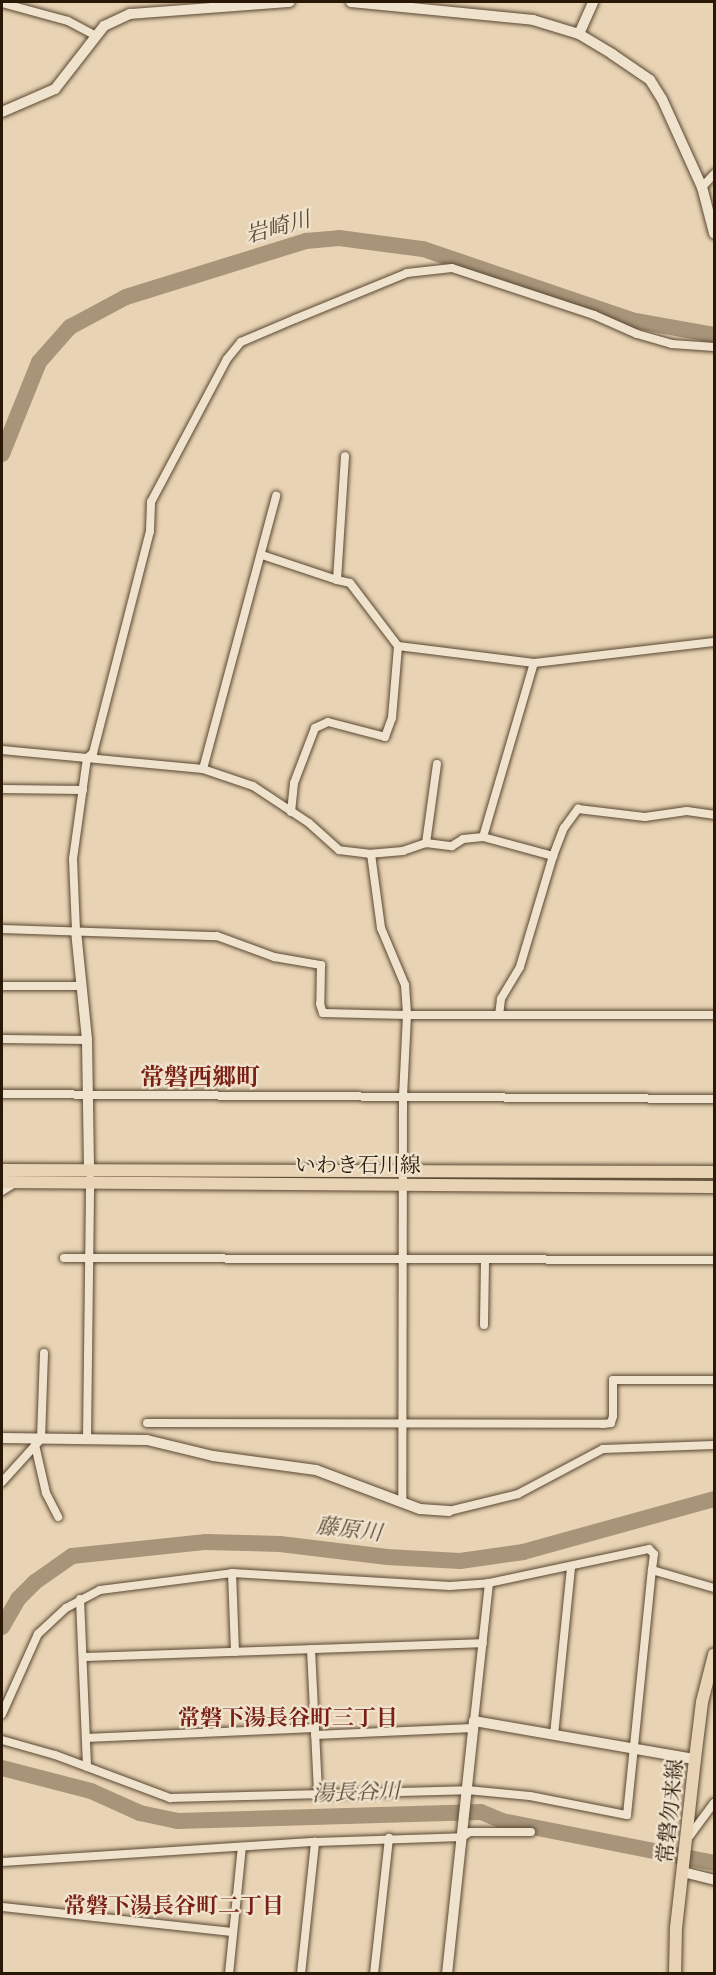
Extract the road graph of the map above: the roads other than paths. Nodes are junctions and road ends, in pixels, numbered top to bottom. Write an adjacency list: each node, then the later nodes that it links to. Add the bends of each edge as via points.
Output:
1 (290, 2): 6 (street, via 130,14 104,26)
2 (351, 2): 5 (street, via 532,20)
3 (593, 2): 5 (street)
4 (2, 3): 6 (street, via 68,21)
5 (579, 34): 9 (street, via 650,80)
6 (96, 36): 7 (street, via 56,89)
7 (2, 112)
8 (714, 174): 9 (street)
9 (702, 187): 10 (street)
10 (714, 233)
11 (714, 347): 20 (street, via 672,344 637,334 594,315 452,268 407,273 241,342 205,397 152,502 150,531 93,753)
12 (345, 456): 15 (street)
13 (276, 496): 14 (street)
14 (262, 555): 15 (street); 22 (street, via 250,583 239,644)
15 (337, 580): 17 (street, via 350,583)
16 (714, 642): 18 (street)
17 (398, 646): 18 (street); 25 (street, via 392,718 385,737 328,722 315,728 294,783)
18 (534, 663): 27 (street)
19 (2, 750): 20 (street)
20 (87, 758): 22 (street); 24 (street)
21 (437, 764): 28 (street)
22 (203, 769): 25 (street, via 253,786)
23 (2, 789): 24 (street)
24 (83, 790): 32 (street, via 73,859)
25 (291, 812): 29 (street, via 339,850)
26 (714, 814): 30 (street, via 687,811 645,817 578,809 564,828)
27 (483, 837): 28 (street, via 463,839 452,846); 30 (street)
28 (426, 843): 29 (street, via 403,851)
29 (371, 854): 35 (street, via 381,928 405,985)
30 (553, 856): 36 (street, via 520,967 501,999)
31 (2, 929): 32 (street)
32 (75, 932): 34 (street); 35 (street, via 217,936 274,957 321,965 323,1013)
33 (2, 986): 34 (street)
34 (79, 986): 39 (street)
35 (406, 1011): 36 (street); 42 (street)
36 (499, 1015): 37 (street)
37 (714, 1015)
38 (2, 1039): 39 (street)
39 (87, 1040): 41 (street)
40 (2, 1094): 41 (street)
41 (89, 1094): 42 (street); 48 (street)
42 (403, 1097): 43 (street); 49 (street)
43 (714, 1099)
44 (2, 1161): 47 (street)
45 (2, 1170): 47 (main road, いわき石川線)
46 (714, 1172): 49 (main road, いわき石川線)
47 (16, 1176): 48 (main road, いわき石川線); 50 (main road, いわき石川線); 52 (street)
48 (90, 1178): 49 (main road, いわき石川線); 54 (street)
49 (405, 1178): 51 (main road, いわき石川線); 55 (street)
50 (2, 1182)
51 (714, 1187)
52 (2, 1191)
53 (64, 1258): 54 (street)
54 (90, 1258): 55 (street); 64 (street)
55 (404, 1259): 56 (street); 62 (street)
56 (485, 1259): 57 (street); 58 (street)
57 (714, 1260)
58 (484, 1325)
59 (44, 1353): 65 (street)
60 (714, 1380): 62 (street, via 613,1380 611,1423)
61 (147, 1423): 62 (street)
62 (402, 1423): 68 (street)
63 (2, 1438): 65 (street)
64 (87, 1438): 65 (street); 68 (street, via 147,1440 213,1456 316,1470)
65 (38, 1442): 67 (street); 70 (street, via 46,1493)
66 (714, 1445): 69 (street, via 603,1449 518,1494)
67 (2, 1482)
68 (402, 1502): 69 (street, via 435,1513)
69 (449, 1511)
70 (58, 1517)
71 (571, 1567): 72 (street, via 649,1549 654,1554); 74 (street); 85 (street)
72 (652, 1570): 75 (street); 88 (street)
73 (232, 1573): 74 (street, via 450,1587); 76 (street, via 125,1584); 79 (street)
74 (489, 1583): 77 (street)
75 (714, 1588)
76 (80, 1599): 81 (street); 82 (street, via 38,1634)
77 (483, 1643): 78 (street); 83 (street)
78 (312, 1649): 79 (street); 84 (street)
79 (235, 1652): 81 (street)
80 (714, 1655): 89 (main road, 常磐勿来線, via 702,1702)
81 (82, 1657): 86 (street)
82 (2, 1714)
83 (474, 1725): 84 (street); 85 (street); 92 (street)
84 (315, 1732): 86 (street); 91 (street)
85 (554, 1735): 88 (street)
86 (86, 1737): 90 (street)
87 (2, 1740): 90 (street)
88 (634, 1748): 89 (street); 92 (street, via 627,1815 530,1796)
89 (695, 1759): 98 (main road, 常磐勿来線)
90 (87, 1767): 91 (street, via 170,1798)
91 (318, 1793): 92 (street)
92 (466, 1795): 94 (street)
93 (714, 1803): 98 (street)
94 (462, 1832): 95 (street); 96 (street); 108 (street)
95 (531, 1832)
96 (389, 1838): 97 (street); 107 (street)
97 (315, 1842): 99 (street); 106 (street)
98 (686, 1843): 101 (main road, 常磐勿来線)
99 (242, 1847): 100 (street); 104 (street)
100 (2, 1862)
101 (684, 1867): 102 (street); 109 (main road, 常磐勿来線)
102 (714, 1880)
103 (2, 1907): 104 (street)
104 (233, 1932): 105 (street)
105 (229, 1974)
106 (301, 1974)
107 (374, 1974)
108 (447, 1974)
109 (675, 1974)

